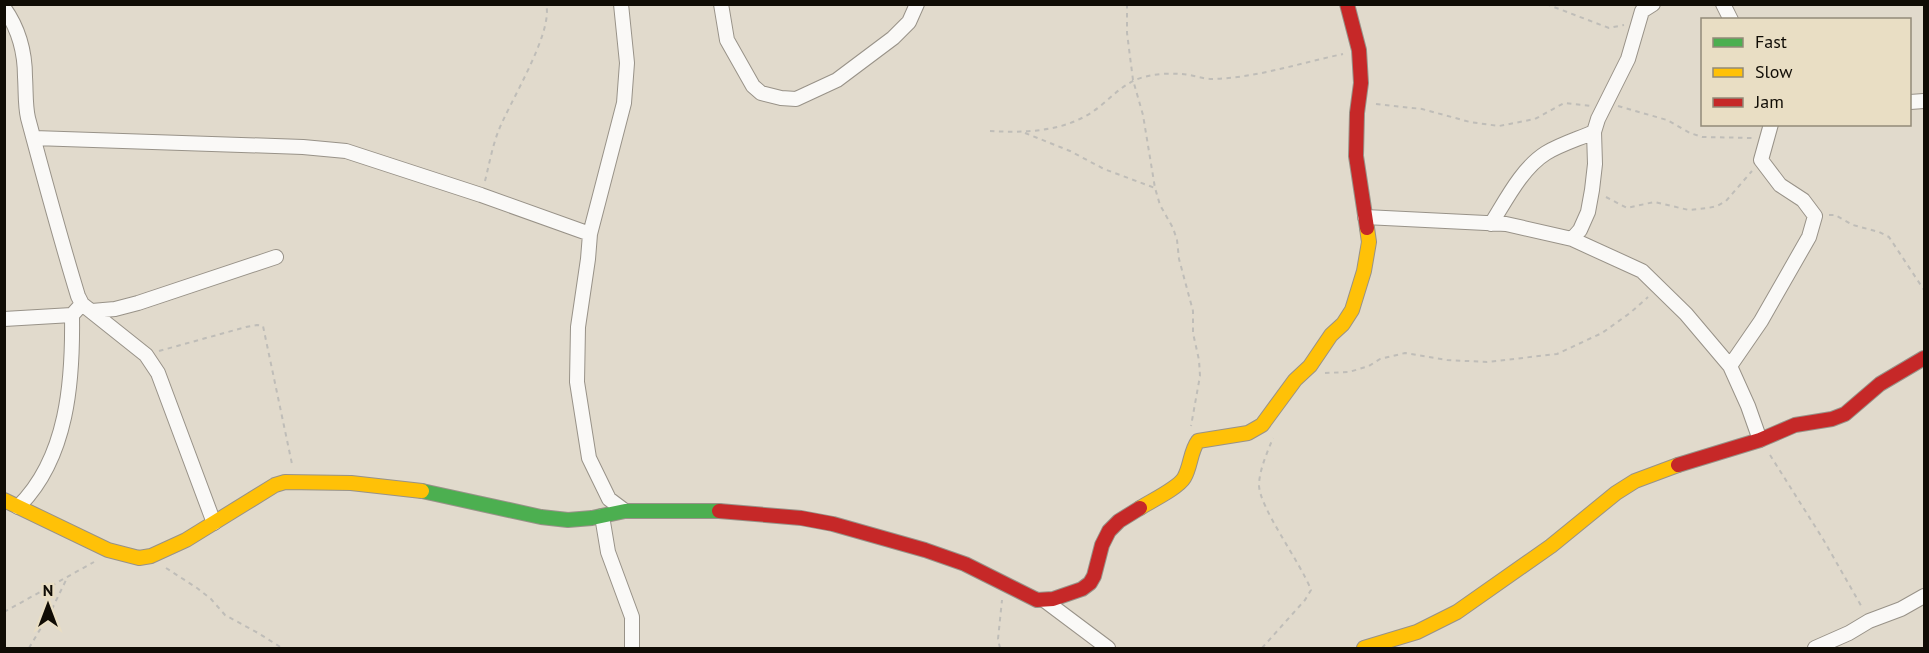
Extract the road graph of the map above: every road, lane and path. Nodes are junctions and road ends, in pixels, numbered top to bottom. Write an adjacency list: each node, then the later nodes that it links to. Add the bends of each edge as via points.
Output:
1 (546, 4): 26 (path, via 542,37 497,133)
2 (621, 4): 30 (street, via 627,63 624,103)
3 (721, 4): 4 (street, via 727,40 753,86 761,93 796,99 837,80 893,38 909,22)
4 (917, 4)
5 (1126, 4): 14 (path)
6 (1347, 4): 13 (street)
7 (1546, 4): 12 (path, via 1609,28)
8 (1653, 4): 12 (street)
9 (1723, 4): 11 (street)
10 (4, 8): 21 (street, via 13,20 24,55 26,101)
11 (1730, 18)
12 (1639, 20): 16 (street, via 1628,59)
13 (1359, 50): 14 (path, via 1259,73 1211,79 1158,74); 15 (street)
14 (1133, 80): 20 (path, via 1081,119); 24 (path)
15 (1359, 102): 16 (path, via 1422,109 1470,123 1499,126 1535,119 1564,103); 28 (street, via 1356,156)
16 (1604, 105): 19 (street); 22 (path, via 1667,120 1702,136)
17 (1771, 126): 22 (street)
18 (990, 131): 20 (path)
19 (1594, 132): 25 (street); 29 (street, via 1536,161)
20 (1025, 133): 24 (path)
21 (34, 138): 26 (street, via 346,151); 35 (street, via 78,296)
22 (1768, 139): 23 (street)
23 (1761, 160): 25 (path, via 1726,201 1708,208 1689,210 1653,202 1627,207); 27 (street, via 1780,185 1803,200)
24 (1155, 188): 43 (path, via 1177,240 1193,311 1200,376)
25 (1592, 190): 31 (street, via 1588,212)
26 (481, 195): 30 (street)
27 (1815, 216): 34 (path, via 1835,215 1889,237); 40 (street, via 1809,237)
28 (1365, 217): 29 (street); 58 (street, via 1369,242 1352,310 1267,420 1248,433 1198,441 1181,482 1109,531 1090,583)
29 (1491, 224): 31 (street)
30 (590, 234): 49 (street, via 578,327 577,382 589,458 609,499)
31 (1572, 239): 33 (street, via 1642,271)
32 (276, 257): 35 (street, via 138,303 115,309)
33 (1659, 287): 40 (street); 41 (path, via 1602,333 1557,354 1487,362 1405,353 1380,358 1349,372)
34 (1924, 291)
35 (87, 307): 36 (street); 38 (street)
36 (72, 315): 37 (street); 45 (street, via 71,368 64,420)
37 (4, 320)
38 (146, 355): 46 (path, via 263,326); 52 (street, via 161,381)
39 (1924, 358): 44 (street, via 1880,384 1845,414 1795,425)
40 (1730, 366): 44 (street)
41 (1325, 373)
42 (1276, 428): 66 (path, via 1265,457 1260,492 1311,590)
43 (1190, 433)
44 (1760, 440): 60 (path); 67 (street, via 1635,481 1457,612 1417,632)
45 (39, 482): 48 (street); 50 (street)
46 (297, 482): 51 (street, via 408,488 541,517 568,520); 52 (street, via 275,485)
47 (4, 500): 48 (street)
48 (18, 507): 50 (street)
49 (625, 511): 51 (street); 56 (street, via 714,510 833,524 926,550)
50 (38, 516): 53 (street)
51 (602, 516): 63 (street, via 608,552 632,617)
52 (214, 523): 54 (street)
53 (114, 552): 54 (street); 55 (path)
54 (147, 558): 62 (path, via 197,588 225,615)
55 (67, 578): 59 (path); 61 (path)
56 (999, 582): 58 (street); 64 (path, via 1003,604)
57 (1924, 596): 60 (street)
58 (1044, 600): 65 (street)
59 (4, 612)
60 (1869, 621): 68 (street)
61 (29, 648)
62 (282, 648)
63 (632, 648)
64 (1000, 648)
65 (1108, 648)
66 (1262, 648)
67 (1364, 648)
68 (1815, 648)

